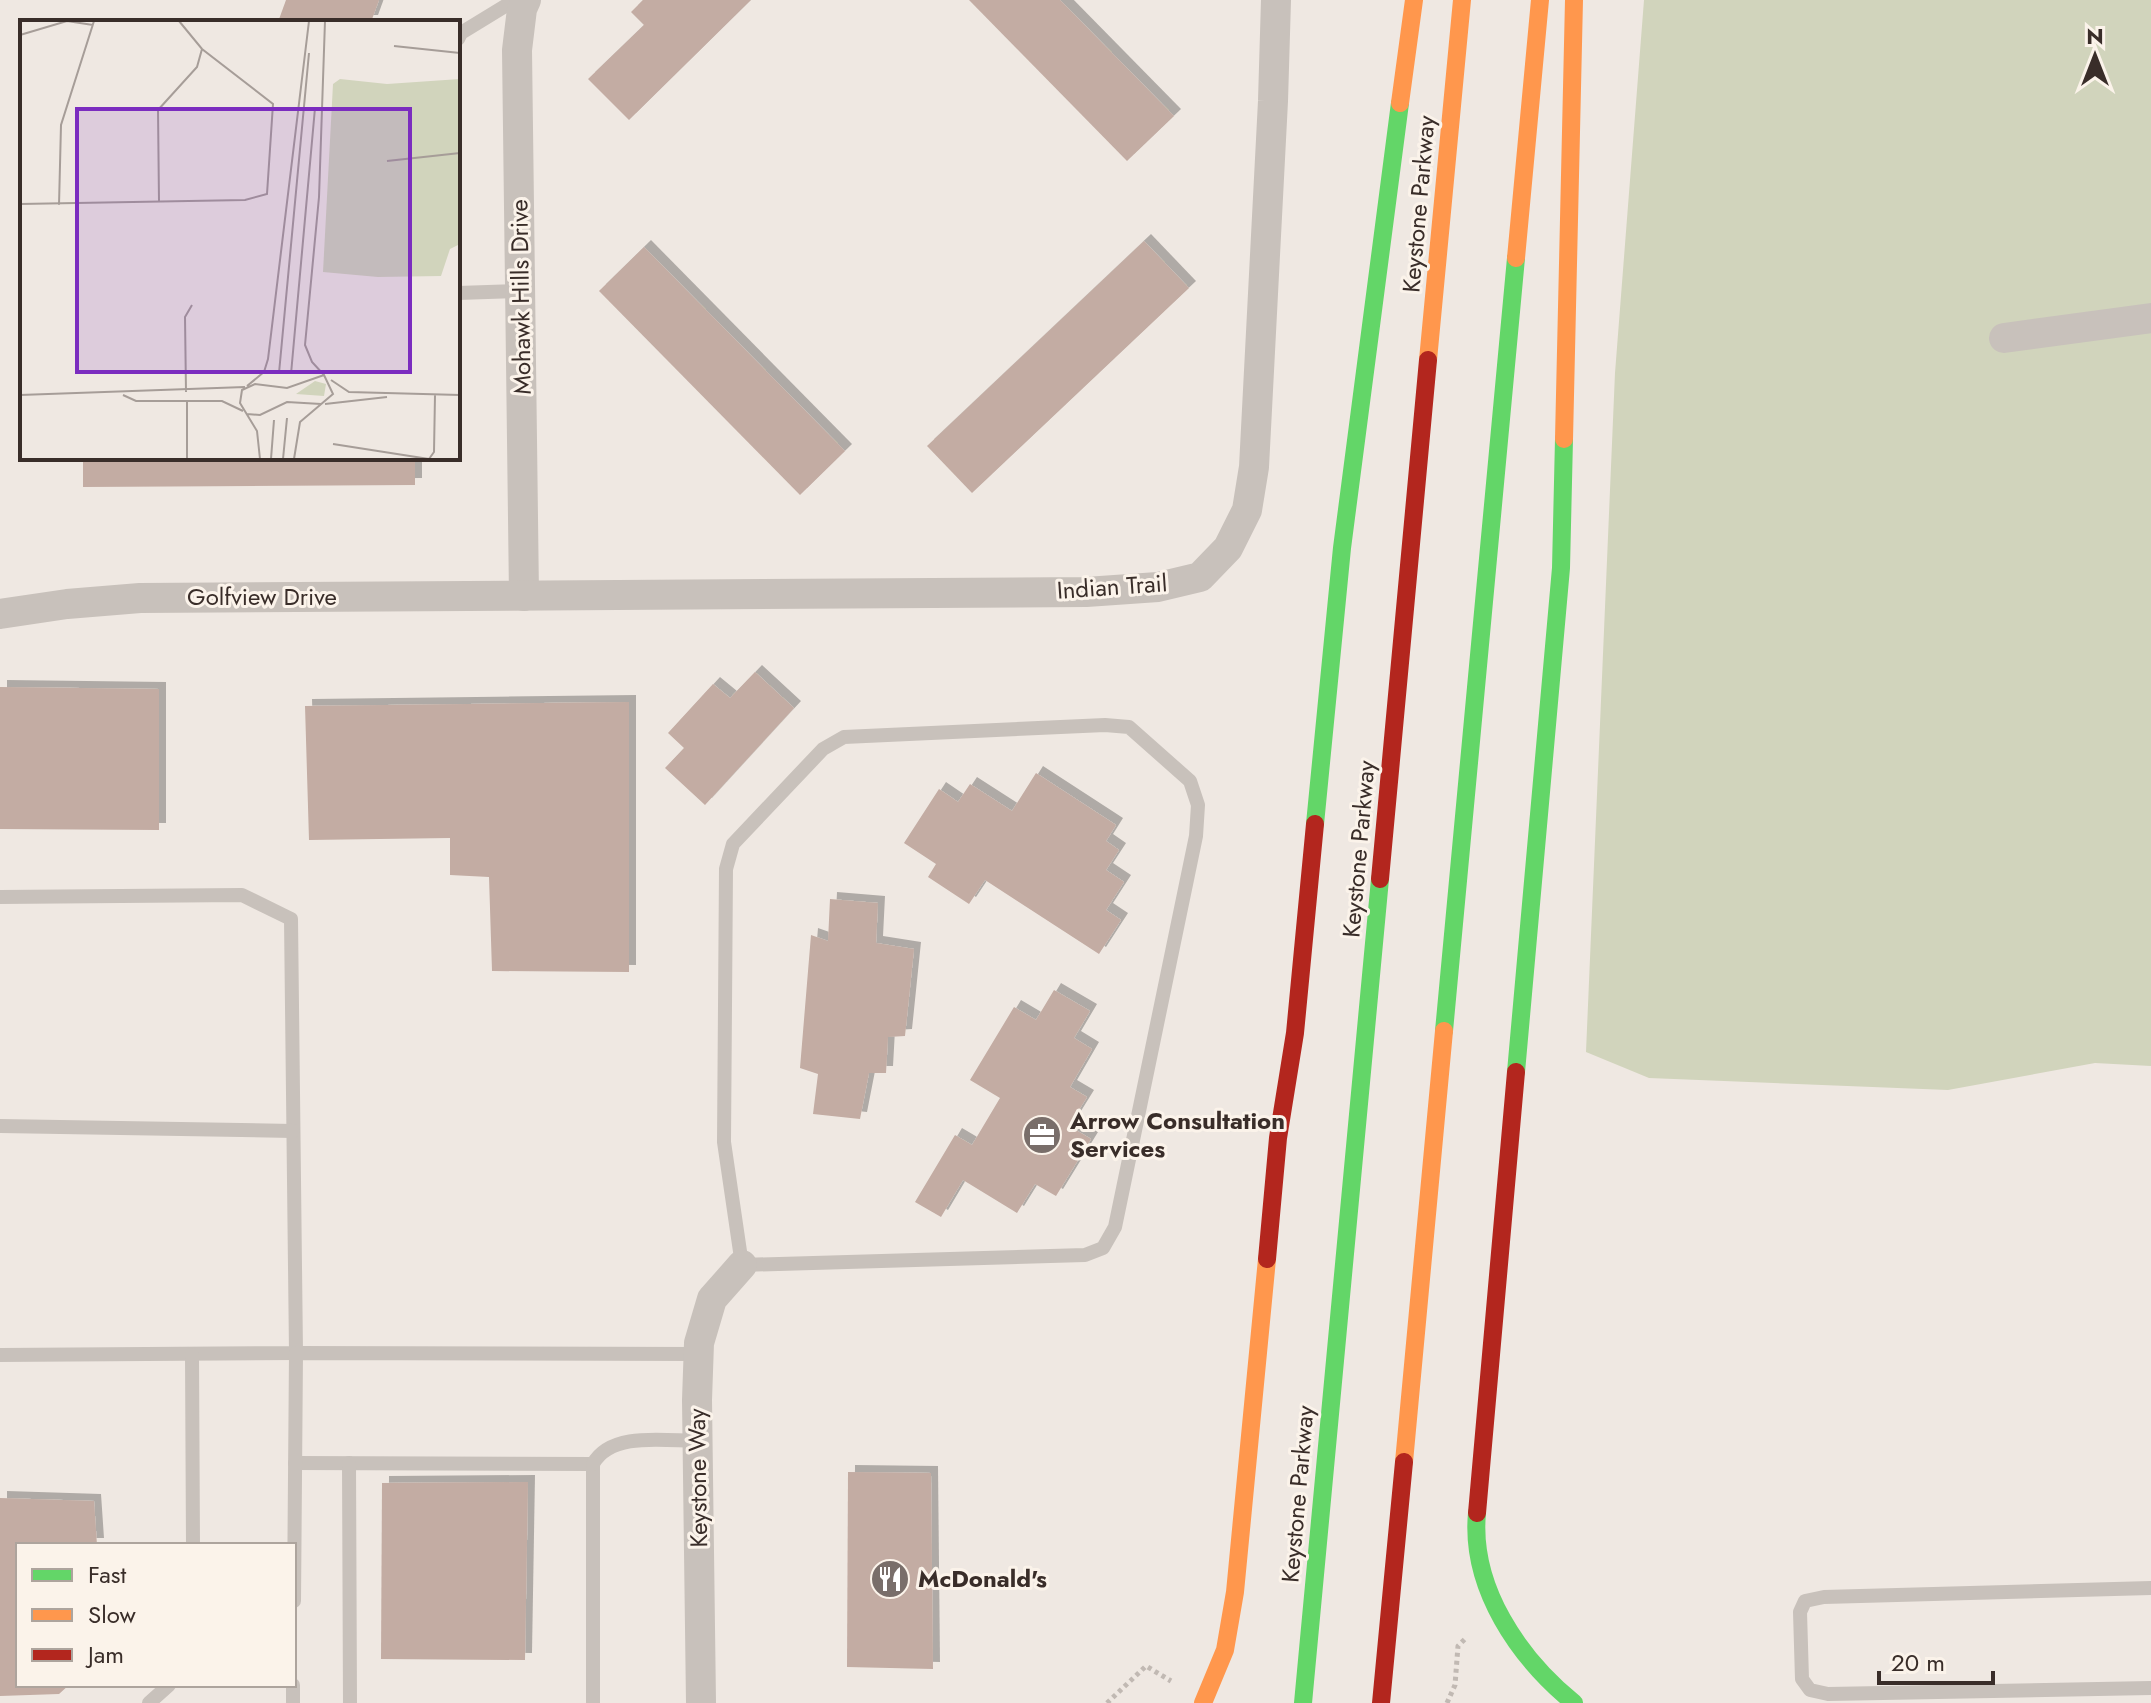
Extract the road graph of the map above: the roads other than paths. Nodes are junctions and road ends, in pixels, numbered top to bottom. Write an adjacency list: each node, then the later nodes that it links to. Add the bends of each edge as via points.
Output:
1 (515, 0): 8 (lane)
2 (526, 0): 9 (street, Mohawk Hills Drive, via 517,50)
3 (1276, 0): 13 (street, Indian Trail, via 1254,467 1247,510 1228,548 1200,577 1158,587 1086,592)
4 (1414, 0): 36 (highway, via 1342,548 1295,1033 1278,1138 1240,1554 1220,1667)
5 (1462, 0): 37 (highway, Keystone Parkway)
6 (1540, 0): 38 (highway)
7 (1574, 0): 39 (highway, via 1561,568 1476,1525 1490,1594 1542,1675)
8 (460, 35)
9 (521, 291): 10 (lane); 13 (street, Mohawk Hills Drive)
10 (460, 293)
11 (2151, 318): 12 (street)
12 (2004, 338)
13 (524, 596): 14 (street, Golfview Drive, via 140,598)
14 (0, 614)
15 (0, 897): 17 (lane, via 242,895 291,919)
16 (0, 1126): 17 (lane)
17 (293, 1131): 19 (lane)
18 (742, 1265): 18 (lane, via 724,1142 726,869 733,844 823,749 844,737 1129,727 1190,781 1198,805 1196,836 1115,1227 1103,1248 1085,1255); 20 (street, Keystone Way, via 712,1299)
19 (296, 1353): 20 (lane); 22 (lane); 24 (lane)
20 (698, 1354): 23 (street, Keystone Way)
21 (0, 1355): 22 (lane)
22 (192, 1355): 27 (lane)
23 (697, 1441): 26 (lane, via 637,1441 608,1448); 35 (street, Keystone Way)
24 (295, 1463): 25 (lane); 28 (lane)
25 (349, 1463): 26 (lane); 33 (lane)
26 (593, 1464): 34 (lane)
27 (193, 1543)
28 (294, 1543)
29 (2151, 1588): 31 (lane, via 1824,1597 1805,1601 1800,1612 1802,1679 1810,1690 1828,1694)
30 (167, 1687): 32 (lane)
31 (2151, 1688)
32 (149, 1703)
33 (350, 1703)
34 (593, 1703)
35 (701, 1703)
36 (1203, 1703)
37 (1303, 1703)
38 (1381, 1703)
39 (1574, 1703)

